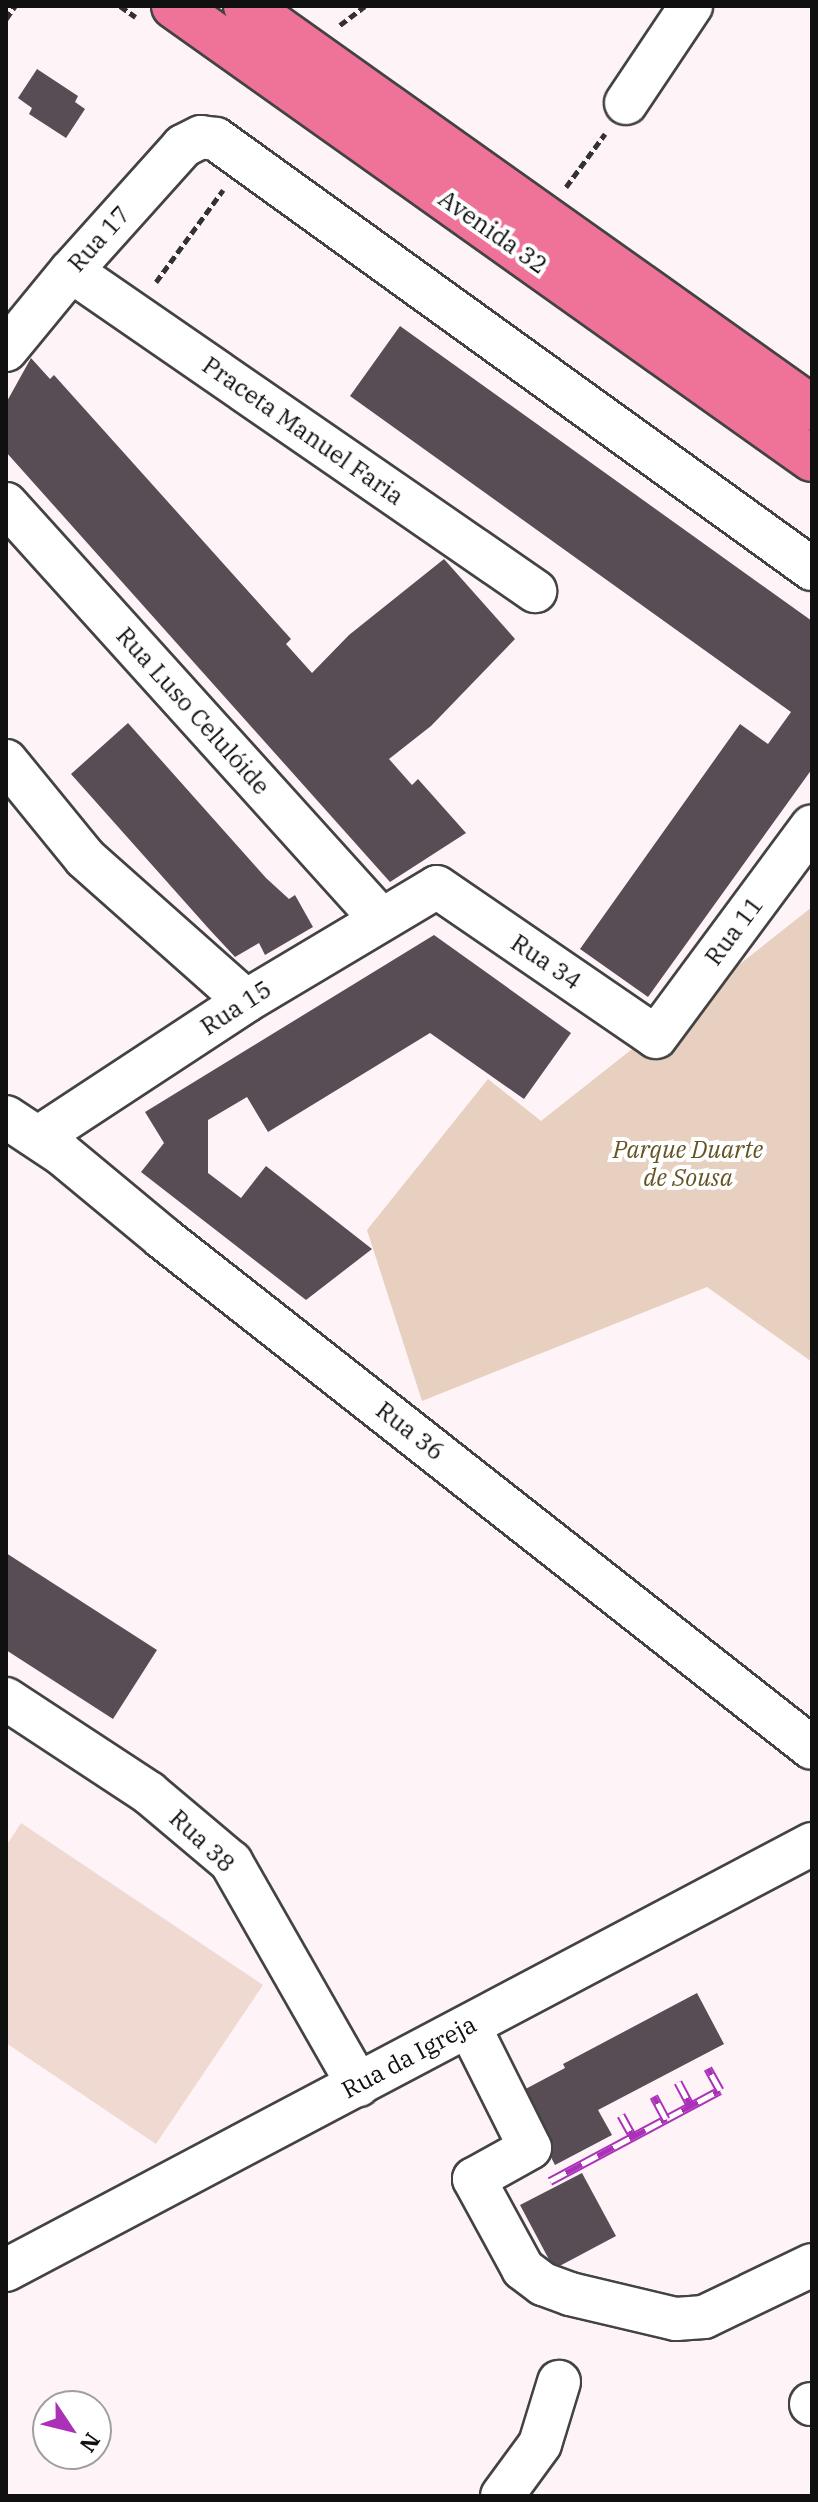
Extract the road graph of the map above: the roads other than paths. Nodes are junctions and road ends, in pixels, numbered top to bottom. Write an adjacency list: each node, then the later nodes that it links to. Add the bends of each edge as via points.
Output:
1 (174, 6): 8 (main road, Avenida 32)
2 (246, 6): 7 (main road, Avenida 32)
3 (691, 6): 4 (street)
4 (626, 103)
5 (71, 271): 6 (street, Rua 17); 10 (street, Rua 17, via 183,146 201,137 216,139); 11 (street, Praceta Manuel Faria)
6 (6, 350)
7 (812, 408)
8 (812, 459)
9 (6, 504): 15 (street, Rua Luso Celulóide)
10 (812, 569)
11 (535, 591)
12 (6, 761): 16 (street, via 85,858)
13 (812, 826): 17 (street, Rua 11)
14 (437, 887): 15 (street, Rua 15); 17 (street, Rua 34)
15 (380, 918): 16 (street, Rua 15)
16 (246, 1001): 18 (street, Rua 15)
17 (656, 1037)
18 (23, 1127): 20 (street, Rua 36)
19 (6, 1699): 23 (street, Rua 38, via 149,1793 231,1862)
20 (812, 1748)
21 (812, 1844): 22 (street, Rua da Igreja)
22 (469, 2026): 23 (street, Rua da Igreja); 24 (street, via 530,2148 474,2179 523,2269 543,2284 676,2319 704,2317)
23 (358, 2085): 25 (street, Rua da Igreja)
24 (812, 2265)
25 (6, 2270)
26 (559, 2382): 27 (street, via 540,2444)
27 (502, 2496)

